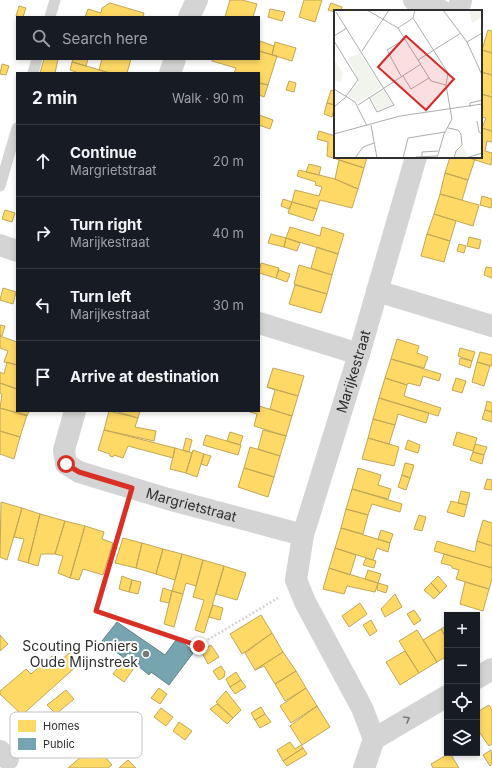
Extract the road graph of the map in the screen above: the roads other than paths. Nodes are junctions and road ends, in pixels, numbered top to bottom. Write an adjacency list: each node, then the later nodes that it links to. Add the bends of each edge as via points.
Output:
1 (55, 0): 7 (lane)
2 (197, 0): 8 (street)
3 (414, 0): 5 (street)
4 (461, 0): 6 (street)
5 (439, 10)
6 (458, 10)
7 (50, 16)
8 (189, 16)
9 (37, 60): 11 (lane)
10 (175, 60): 12 (street)
11 (33, 72)
12 (170, 72)
13 (16, 131): 15 (lane)
14 (416, 158): 18 (street, Marijkestraat)
15 (0, 186)
16 (0, 245): 17 (street)
17 (16, 251)
18 (377, 291): 20 (street); 21 (street, Marijkestraat)
19 (260, 323): 21 (street)
20 (492, 326)
21 (359, 354): 23 (street, Marijkestraat)
22 (75, 412): 23 (street, Margrietstraat, via 64,450 66,464 79,472)
23 (303, 535): 27 (street, Marijkestraat, via 297,586 362,708)
24 (492, 669): 25 (street)
25 (480, 676)
26 (444, 698): 27 (street, one-way to 26)
27 (374, 739): 28 (street)
28 (364, 768)

